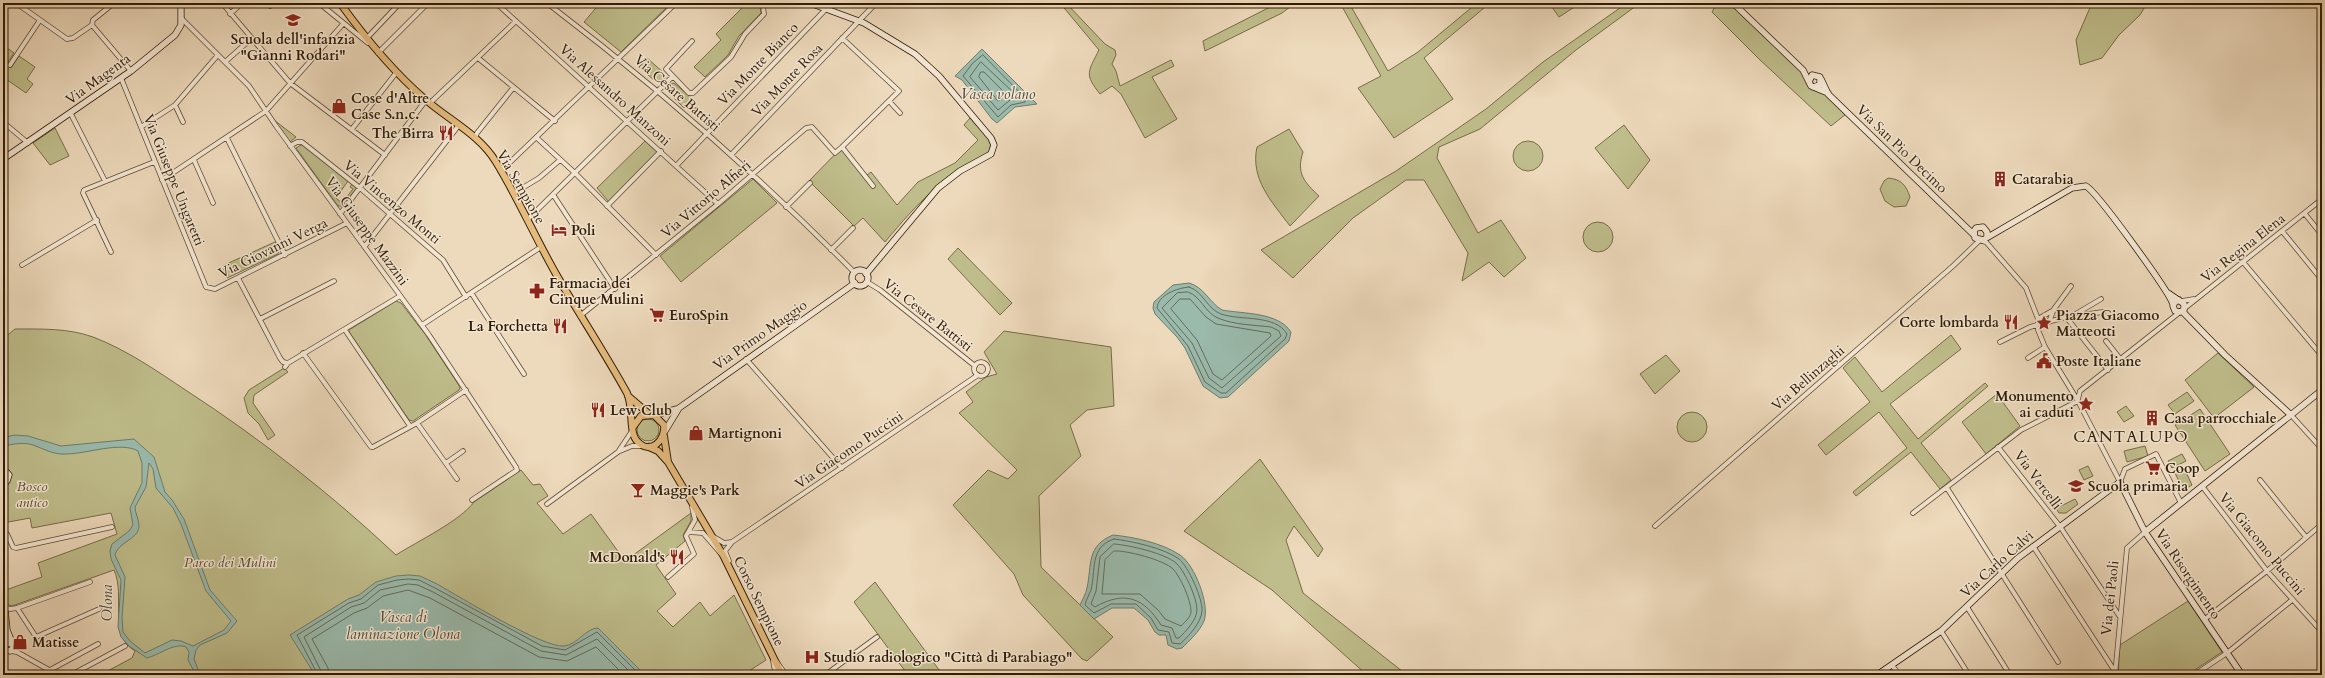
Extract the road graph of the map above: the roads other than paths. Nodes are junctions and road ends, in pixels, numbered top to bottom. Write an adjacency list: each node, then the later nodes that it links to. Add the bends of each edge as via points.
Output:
1 (16, 3): 20 (street)
2 (114, 3): 24 (street, via 93,20)
3 (180, 3): 19 (street, Via Magenta)
4 (222, 3): 18 (street)
5 (242, 3): 18 (street)
6 (319, 3): 23 (street)
7 (340, 3): 27 (main road, Via Sempione)
8 (400, 3): 27 (street)
9 (428, 3): 30 (street)
10 (496, 3): 21 (street, Via Alessandro Manzoni)
11 (547, 3): 33 (street, Via Cesare Battisti)
12 (676, 3): 33 (street)
13 (759, 3): 39 (street, via 765,10 764,14 745,34 731,57 697,92 689,93)
14 (810, 3): 17 (street)
15 (876, 3): 22 (street, Via Monte Rosa)
16 (1733, 3): 36 (street)
17 (825, 10): 22 (street); 61 (street, Via Monte Bianco)
18 (230, 14): 25 (street)
19 (181, 18): 31 (street, Via Giuseppe Mazzini); 37 (street, Via Magenta, via 178,33)
20 (40, 20): 24 (street, via 67,39 73,38); 35 (street)
21 (516, 21): 32 (street); 44 (street, Via Alessandro Manzoni)
22 (859, 21): 26 (street, Via Monte Rosa); 115 (street, via 915,54 928,65 992,138 994,147 992,153 960,171 938,188)
23 (343, 24): 29 (street); 42 (street)
24 (92, 25): 37 (street)
25 (252, 38): 34 (street); 42 (street)
26 (842, 38): 49 (street, via 897,88 898,93); 70 (street, Via Monte Rosa)
27 (366, 40): 29 (main road, Via Sempione)
28 (692, 41): 39 (street, via 667,66 667,73)
29 (371, 45): 30 (main road, Via Sempione)
30 (377, 53): 38 (main road, Via Sempione)
31 (217, 56): 34 (street, Via Giuseppe Mazzini); 50 (street)
32 (478, 58): 45 (street); 48 (street)
33 (620, 58): 44 (street); 46 (street, Via Cesare Battisti)
34 (224, 62): 51 (street, Via Giuseppe Mazzini, via 249,86)
35 (10, 66)
36 (1803, 70): 40 (street); 43 (street)
37 (131, 72): 41 (street, Via Magenta)
38 (396, 73): 48 (main road, Via Sempione); 60 (street)
39 (672, 77): 46 (street)
40 (1818, 77): 43 (street, via 1810,77); 43 (street, via 1818,86); 47 (street, Via San Pio Decimo)
41 (121, 78): 53 (street, Via Magenta); 59 (street, Via Giuseppe Ungaretti)
42 (290, 82): 51 (street); 60 (street)
43 (1811, 85): 47 (street, Via San Pio Decimo)
44 (590, 87): 54 (street); 57 (street, Via Alessandro Manzoni)
45 (513, 88): 54 (street); 63 (street)
46 (657, 90): 57 (street); 61 (street, Via Cesare Battisti)
47 (1828, 94): 96 (street, Via San Pio Decimo)
48 (428, 101): 58 (main road, Via Sempione); 69 (street)
49 (889, 101): 52 (street); 67 (street)
50 (175, 105): 56 (street); 59 (street)
51 (266, 110): 62 (street); 66 (street, Via Giuseppe Mazzini)
52 (900, 113)
53 (71, 114): 65 (street, Via Magenta); 80 (street)
54 (555, 121): 64 (street)
55 (3, 122): 65 (street)
56 (183, 122)
57 (627, 122): 68 (street, Via Alessandro Manzoni); 77 (street)
58 (459, 125): 63 (main road, Via Sempione); 91 (street)
59 (141, 127): 74 (street, Via Giuseppe Ungaretti)
60 (352, 129): 69 (street)
61 (707, 134): 70 (street, Via Cesare Battisti); 75 (street, Via Monte Bianco)
62 (227, 138): 72 (street); 110 (street)
63 (475, 138): 76 (main road, Via Sempione, via 495,160)
64 (537, 138): 73 (street); 76 (street)
65 (28, 143): 71 (street, Via Magenta)
66 (290, 146): 83 (street, Via Vincenzo Monti, via 302,142); 92 (street, Via Giuseppe Mazzini)
67 (842, 147): 78 (street, Via Vittorio Alfieri, via 835,153 813,129 808,127); 82 (street)
68 (660, 151): 75 (street, Via Alessandro Manzoni); 89 (street)
69 (385, 155): 83 (street)
70 (731, 155): 78 (street, Via Cesare Battisti)
71 (3, 159)
72 (194, 160): 79 (street); 87 (street)
73 (560, 160): 77 (street); 84 (street, via 539,178)
74 (154, 162): 79 (street, Via Giuseppe Ungaretti); 80 (street)
75 (676, 166): 88 (street, Via Alessandro Manzoni)
76 (501, 171): 84 (main road, Via Sempione)
77 (576, 174): 85 (street); 89 (street)
78 (753, 174): 88 (street, Via Vittorio Alfieri); 90 (street, Via Cesare Battisti)
79 (162, 180): 122 (street, Via Giuseppe Ungaretti, via 204,284)
80 (105, 181): 94 (street, via 88,187 83,193)
81 (810, 183): 90 (street)
82 (874, 186)
83 (360, 188): 91 (street, Via Vincenzo Monti); 92 (street)
84 (514, 193): 95 (main road, Via Sempione)
85 (554, 196): 95 (street); 123 (street)
86 (2322, 199): 93 (street, Via Regina Elena)
87 (213, 203)
88 (718, 204): 111 (street, Via Vittorio Alfieri)
89 (608, 206): 111 (street)
90 (786, 207): 108 (street, Via Cesare Battisti)
91 (390, 213): 106 (street); 127 (street, Via Vincenzo Monti, via 443,260)
92 (340, 214): 97 (street, Via Giuseppe Mazzini)
93 (2304, 214): 102 (street, Via Regina Elena); 103 (street)
94 (97, 220): 109 (street); 113 (street)
95 (527, 220): 107 (main road, Via Sempione)
96 (1959, 221): 99 (street, Via San Pio Decimo); 105 (street, Via San Pio Decimo)
97 (347, 223): 106 (street, Via Giuseppe Mazzini); 110 (street, Via Giovanni Verga)
98 (853, 228): 108 (street)
99 (1976, 228): 100 (street); 105 (street)
100 (1985, 228): 101 (street); 104 (street)
101 (2002, 228): 104 (street); 124 (street, via 2072,188 2083,185 2089,188)
102 (2282, 232): 112 (street, Via Regina Elena); 118 (street)
103 (2322, 235)
104 (1987, 237): 105 (street)
105 (1977, 238): 139 (street, via 1987,243 2021,280); 192 (street, Via Bellinzaghi, via 1974,245 1954,266)
106 (365, 246): 126 (street, Via Giuseppe Mazzini)
107 (541, 248): 125 (street); 135 (main road, Via Sempione)
108 (831, 250): 114 (street, Via Cesare Battisti)
109 (111, 252)
110 (285, 255): 116 (street, Via Giovanni Verga)
111 (656, 255): 123 (street, Via Vittorio Alfieri)
112 (2243, 262): 129 (street, Via Regina Elena); 148 (street)
113 (22, 265)
114 (855, 273): 115 (street, via 862,271); 120 (street)
115 (866, 274): 119 (street)
116 (238, 278): 122 (street, Via Giovanni Verga, via 215,289); 138 (street)
117 (334, 280): 138 (street)
118 (2322, 280)
119 (867, 282): 120 (street, Via Primo Maggio, via 861,286); 153 (street, Via Cesare Battisti)
120 (855, 284): 150 (street, Via Primo Maggio)
121 (2071, 286): 133 (street)
122 (209, 289)
123 (615, 289): 135 (street, Via Vittorio Alfieri)
124 (2168, 292): 130 (street); 131 (street)
125 (472, 294): 127 (street); 156 (street)
126 (400, 296): 141 (street, Via Giuseppe Mazzini); 143 (street)
127 (466, 297): 141 (street)
128 (2101, 299): 137 (street)
129 (2194, 299): 130 (street, Via Regina Elena); 132 (street, Via Regina Elena)
130 (2181, 301): 131 (street); 132 (street)
131 (2173, 304): 132 (street, via 2174,310)
132 (2182, 310): 151 (street, Via Regina Elena); 166 (street, via 2225,355)
133 (2053, 311): 139 (street); 140 (street)
134 (2102, 312): 137 (street)
135 (580, 316): 162 (main road, Via Sempione)
136 (2066, 317): 137 (street); 140 (street); 155 (street)
137 (2072, 317)
138 (260, 319): 152 (street, via 280,358)
139 (2038, 319): 142 (street)
140 (2049, 322): 142 (street)
141 (422, 325): 160 (street, Via Giuseppe Mazzini)
142 (2038, 327): 145 (street, via 2032,327); 146 (street)
143 (345, 330): 147 (street); 168 (street)
144 (2106, 340): 151 (street)
145 (2000, 342)
146 (2046, 346): 149 (street); 158 (street)
147 (303, 353): 152 (street); 168 (street, via 371,447 380,446)
148 (2322, 356)
149 (2028, 358)
150 (745, 359): 164 (street, Via Primo Maggio); 179 (street)
151 (2121, 360): 155 (street, Via Regina Elena)
152 (288, 363): 154 (street)
153 (975, 366): 157 (street, via 974,370); 157 (street, via 980,362 987,367 986,373)
154 (285, 367)
155 (2108, 370): 159 (street, Via Regina Elena)
156 (524, 374)
157 (978, 375): 179 (street, Via Giacomo Puccini)
158 (2068, 384): 159 (street, via 2074,389); 163 (street)
159 (2085, 387): 163 (street, Via Regina Elena, via 2078,394)
160 (466, 390): 167 (street); 186 (street, Via Giuseppe Mazzini, via 517,470)
161 (2321, 393): 166 (street)
162 (627, 395): 165 (main road, Via Sempione); 169 (main road, Via Sempione)
163 (2078, 401): 172 (street, via 2021,430); 182 (street)
164 (679, 408): 165 (street, Via Primo Maggio); 170 (street, Via Primo Maggio)
165 (652, 415): 169 (main road, via 640,416); 170 (main road, via 661,421)
166 (2291, 415): 173 (street); 184 (street)
167 (417, 422): 168 (street); 177 (street)
168 (410, 426)
169 (633, 429): 171 (main road, via 635,439); 175 (street)
170 (664, 433): 171 (main road, via 657,444); 176 (main road, Corso Sempione)
171 (645, 446): 175 (street, via 632,446); 176 (main road, Corso Sempione, via 658,452)
172 (1998, 447): 185 (street); 193 (street, Via Vercelli)
173 (2322, 449)
174 (463, 451): 177 (street)
175 (618, 452): 188 (street)
176 (668, 462): 189 (main road, Corso Sempione)
177 (446, 463): 180 (street)
178 (3, 468): 183 (street, via 9,475)
179 (842, 468): 200 (street, Via Giacomo Puccini)
180 (457, 479)
181 (2260, 480): 199 (street)
182 (2120, 482): 187 (street, via 2125,469 2156,454); 193 (street, Via Carlo Calvi); 197 (street, Via Risorgimento)
183 (3, 485)
184 (2202, 486): 187 (street); 204 (street, Via Giacomo Puccini)
185 (1947, 488): 190 (street); 205 (street)
186 (472, 500)
187 (2181, 503): 197 (street)
188 (546, 504)
189 (693, 504): 196 (street, Corso Sempione, via 695,520); 198 (main road, Corso Sempione)
190 (1913, 513)
191 (2322, 524): 199 (street)
192 (1655, 526)
193 (2059, 526): 201 (street, Via Carlo Calvi); 214 (street, Via Vercelli)
194 (112, 527): 195 (street, via 16,548)
195 (3, 532)
196 (689, 532): 202 (street, Corso Sempione, via 703,533 717,552); 206 (street, via 686,537 694,550 694,556)
197 (2145, 532): 214 (street, Via dei Paoli, via 2128,547); 215 (street, Via Risorgimento)
198 (712, 536): 200 (street, via 724,543); 202 (main road, Corso Sempione)
199 (2306, 537): 204 (street)
200 (732, 542): 203 (street, via 726,551)
201 (2033, 546): 205 (street, Via Carlo Calvi); 232 (street)
202 (723, 555): 203 (main road, Corso Sempione)
203 (729, 568): 228 (main road, Corso Sempione)
204 (2267, 571): 209 (street, Via Giacomo Puccini); 215 (street)
205 (2002, 574): 210 (street, Via Carlo Calvi); 229 (street)
206 (668, 576)
207 (90, 582): 212 (street)
208 (3, 590): 211 (street)
209 (2292, 600): 218 (street, Via Giacomo Puccini); 226 (street)
210 (1967, 607): 217 (street, Via Carlo Calvi); 242 (street)
211 (4, 608): 212 (street); 216 (street)
212 (17, 608): 213 (street, via 36,637)
213 (99, 609)
214 (2120, 617): 232 (street, Via dei Paoli)
215 (2205, 619): 226 (street, Via Risorgimento)
216 (7, 630): 220 (street); 223 (street)
217 (1941, 631): 230 (street, Via Carlo Calvi); 241 (street)
218 (2322, 632)
219 (877, 637): 238 (street)
220 (13, 644): 223 (street, via 9,642); 224 (street); 225 (street)
221 (98, 644): 231 (street)
222 (125, 646): 234 (street)
223 (4, 647): 224 (street)
224 (10, 651): 225 (street); 227 (street)
225 (18, 652): 231 (street)
226 (2227, 653): 243 (street); 244 (street, Via Risorgimento)
227 (3, 654)
228 (773, 658): 235 (street, Corso Sempione); 236 (main road, Corso Sempione); 237 (street)
229 (2058, 662)
230 (1892, 665): 239 (street, Via Carlo Calvi); 240 (street)
231 (49, 673): 233 (street)
232 (2114, 673)
233 (58, 675)
234 (71, 675)
235 (778, 675)
236 (782, 675)
237 (786, 675)
238 (825, 675)
239 (1877, 675)
240 (1899, 675)
241 (1969, 675)
242 (2010, 675)
243 (2194, 675)
244 (2242, 675)

